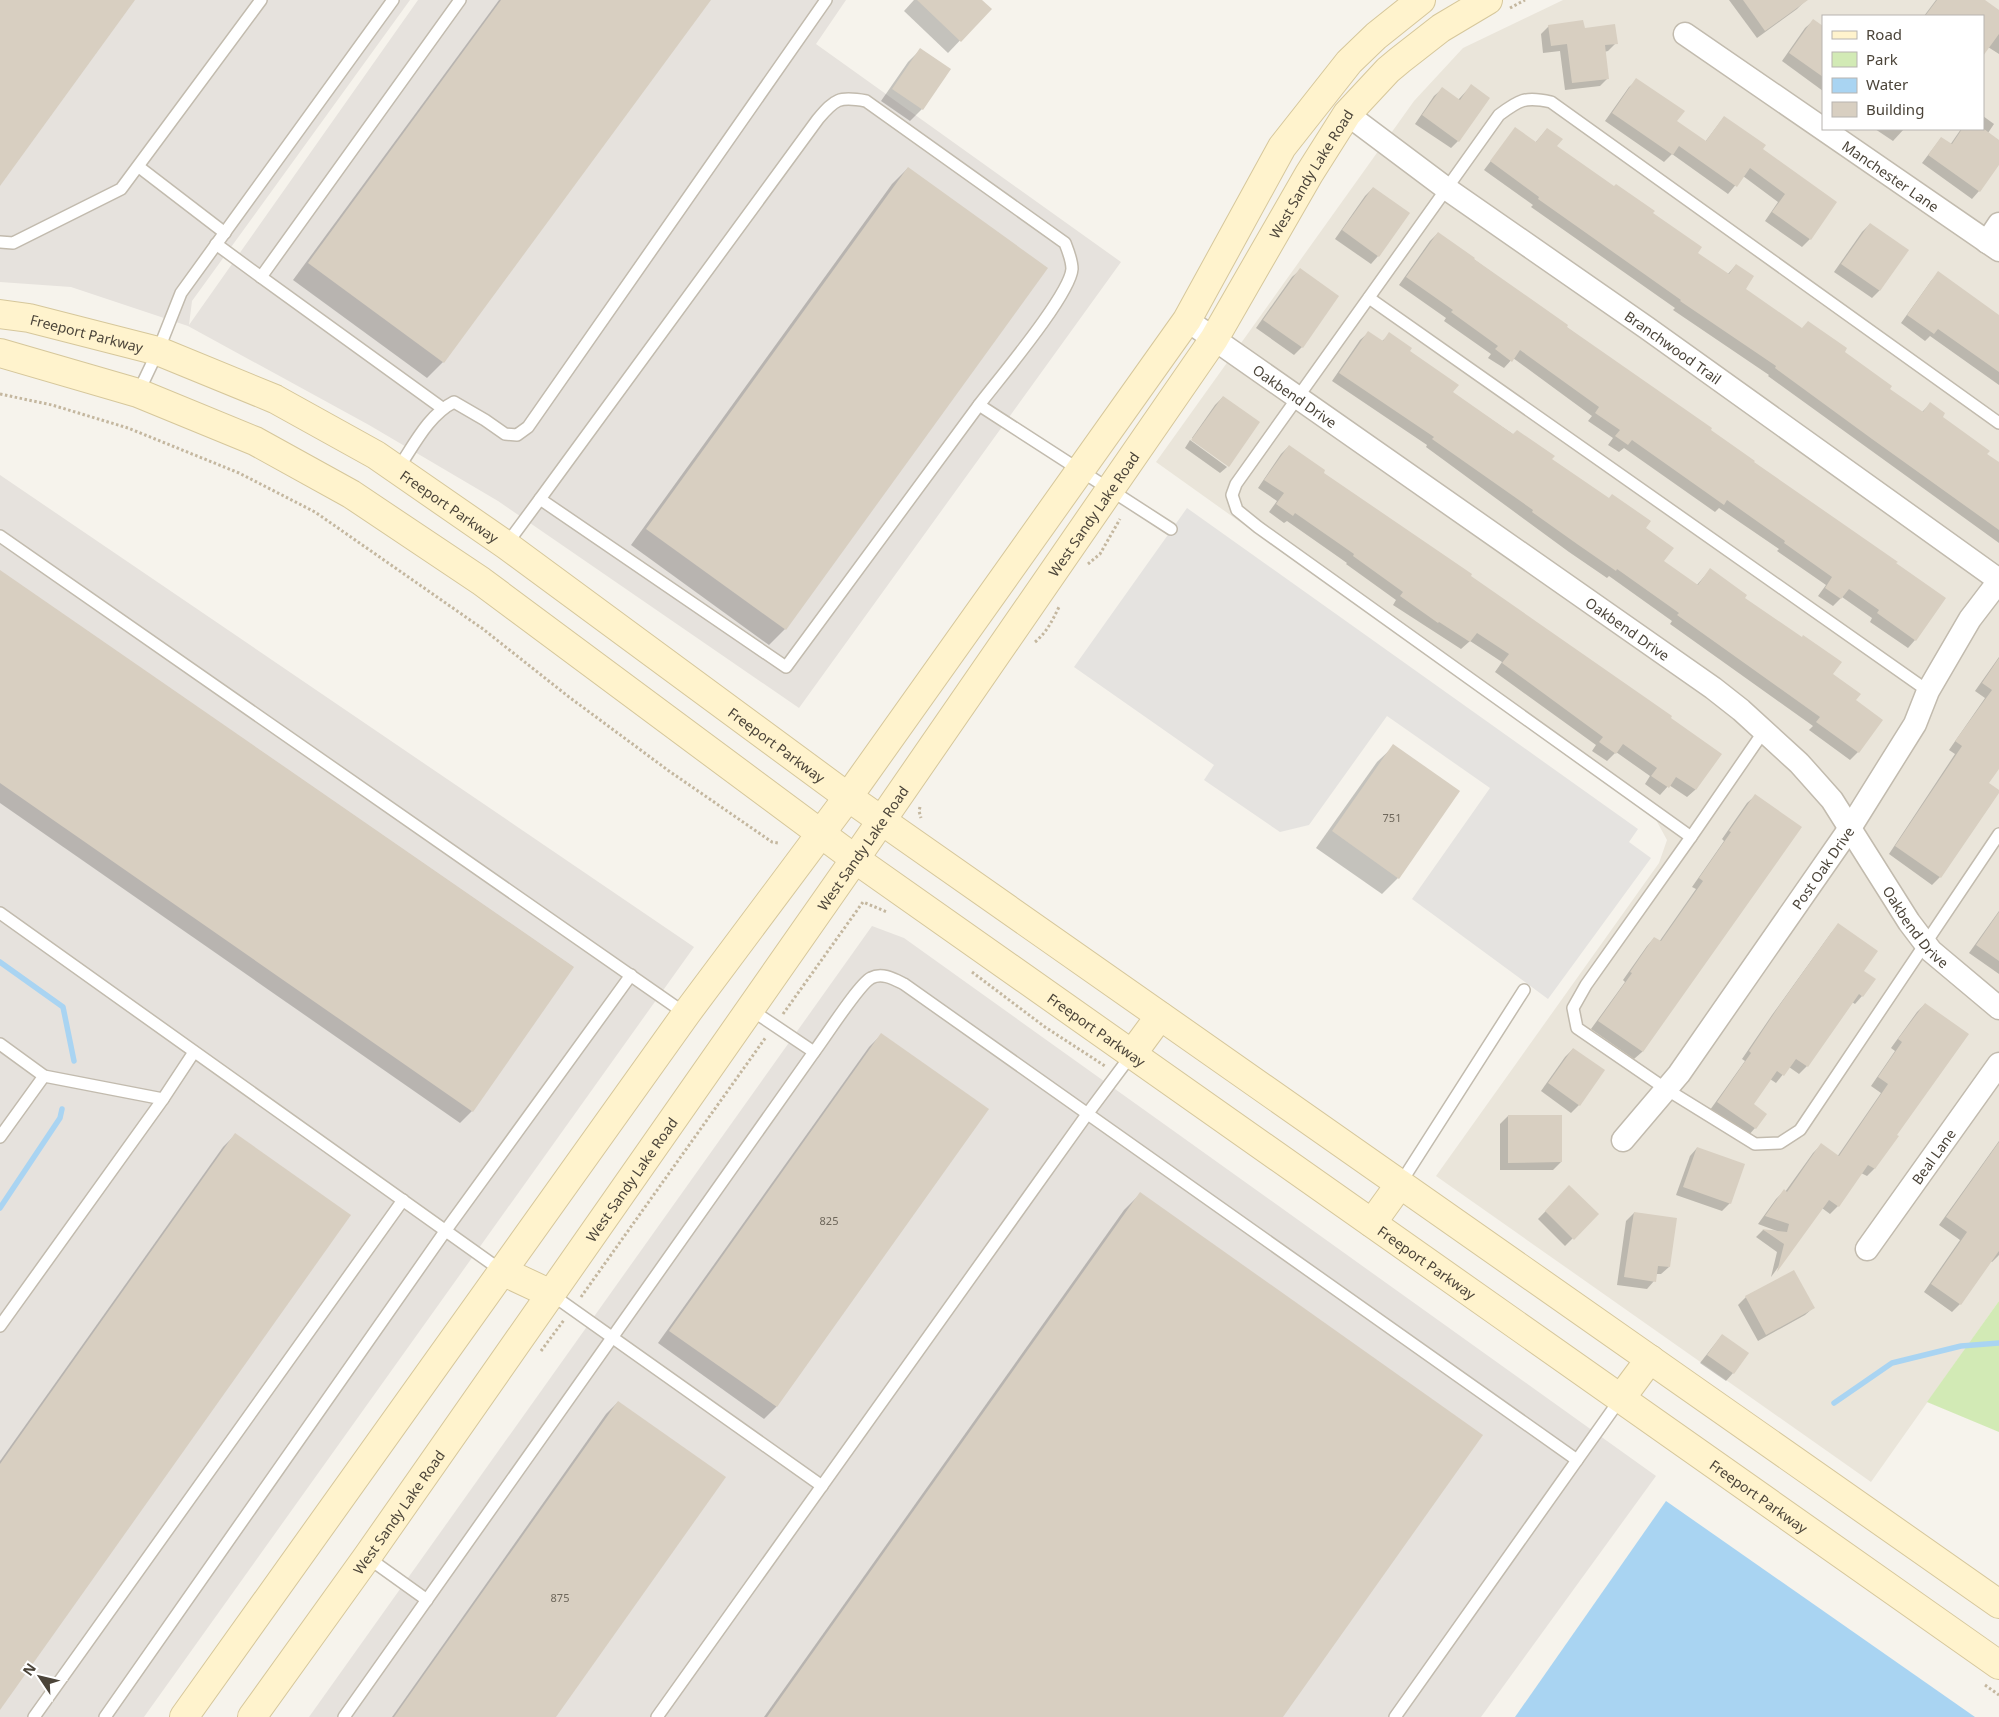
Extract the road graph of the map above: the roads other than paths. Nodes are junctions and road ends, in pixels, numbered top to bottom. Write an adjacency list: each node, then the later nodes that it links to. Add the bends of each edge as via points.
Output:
1 (261, 0): 12 (lane)
2 (393, 0): 14 (lane)
3 (460, 0): 18 (lane)
4 (826, 0): 28 (lane, via 528,427 517,435 505,434 454,402)
5 (1405, 4): 8 (main road); 21 (main road, via 1348,62 1282,147)
6 (1498, 4): 8 (main road, West Sandy Lake Road, via 1469,10)
7 (1685, 34): 10 (street, Manchester Lane)
8 (1426, 40): 9 (main road, West Sandy Lake Road, via 1388,70)
9 (1347, 114): 13 (street, Branchwood Trail); 22 (main road, West Sandy Lake Road)
10 (1822, 125)
11 (1830, 130): 15 (street, Manchester Lane)
12 (138, 167): 14 (lane); 16 (lane, via 121,189 13,243)
13 (1447, 189): 19 (lane); 29 (lane, via 1499,115 1517,101 1532,98 1551,102); 38 (street, Branchwood Trail)
14 (225, 233): 17 (lane)
15 (1995, 239)
16 (0, 242)
17 (216, 244): 18 (lane); 23 (lane, via 181,293)
18 (261, 277): 28 (lane)
19 (1369, 298): 26 (lane); 39 (lane)
20 (0, 314): 23 (main road, Freeport Parkway, via 29,318)
21 (1187, 320): 22 (street, Oakbend Drive); 31 (main road)
22 (1214, 339): 26 (street, Oakbend Drive); 32 (main road, West Sandy Lake Road)
23 (158, 351): 25 (lane); 30 (main road, Freeport Parkway, via 275,398)
24 (0, 353): 25 (main road)
25 (138, 393): 37 (main road, via 255,441 351,494)
26 (1298, 398): 40 (street, Oakbend Drive, via 1713,688); 46 (lane, via 1236,484 1232,495 1237,510)
27 (979, 405): 31 (lane); 33 (lane, via 786,668); 33 (lane, via 1061,297 1072,270 1070,254 1065,243 866,101 847,97 831,104 818,119)
28 (442, 408): 30 (lane)
29 (1999, 423)
30 (397, 470): 36 (main road, Freeport Parkway)
31 (1079, 471): 32 (lane); 41 (main road)
32 (1110, 490): 34 (lane); 42 (main road, West Sandy Lake Road)
33 (540, 499): 36 (lane)
34 (1172, 529)
35 (0, 536): 50 (lane)
36 (506, 545): 37 (main road); 41 (main road, Freeport Parkway)
37 (481, 581): 44 (main road)
38 (1999, 581): 39 (street, Post Oak Drive, via 1970,619)
39 (1928, 691): 43 (street, Post Oak Drive, via 1915,724)
40 (1764, 731): 43 (street, Oakbend Drive, via 1832,800); 46 (lane)
41 (848, 797): 42 (main road, Freeport Parkway); 44 (main road)
42 (882, 820): 47 (main road, West Sandy Lake Road); 55 (main road)
43 (1850, 828): 49 (street, Oakbend Drive); 62 (street, Post Oak Drive)
44 (820, 833): 47 (main road, Freeport Parkway); 54 (main road)
45 (1999, 834): 49 (lane)
46 (1691, 838): 62 (lane, via 1573,1008 1577,1028)
47 (855, 859): 52 (main road, West Sandy Lake Road); 59 (main road, Freeport Parkway)
48 (0, 913): 57 (lane)
49 (1925, 943): 53 (street, Oakbend Drive); 62 (lane, via 1800,1130 1780,1143 1755,1144)
50 (631, 975): 54 (lane); 70 (lane)
51 (1524, 990): 67 (lane)
52 (750, 1008): 58 (lane); 73 (main road, West Sandy Lake Road)
53 (1999, 1008)
54 (686, 1014): 72 (main road)
55 (1160, 1016): 59 (main road); 67 (main road)
56 (0, 1044): 61 (lane)
57 (194, 1052): 63 (lane); 68 (lane)
58 (814, 1052): 64 (lane, via 859,990 871,978 885,975 904,984); 75 (lane)
59 (1124, 1064): 64 (lane); 69 (main road, Freeport Parkway)
60 (1999, 1064): 71 (street, Beal Lane)
61 (44, 1076): 63 (lane); 65 (lane)
62 (1666, 1089): 66 (street, Post Oak Drive)
63 (163, 1099): 74 (lane)
64 (1088, 1113): 78 (lane); 79 (lane)
65 (0, 1137)
66 (1623, 1140)
67 (1400, 1184): 69 (main road); 76 (main road)
68 (403, 1200): 70 (lane); 84 (lane)
69 (1372, 1223): 77 (main road, Freeport Parkway)
70 (446, 1230): 72 (lane); 85 (lane)
71 (1867, 1249)
72 (502, 1271): 73 (main road); 86 (main road)
73 (551, 1294): 75 (lane); 80 (main road, West Sandy Lake Road)
74 (0, 1326)
75 (612, 1337): 79 (lane); 81 (lane)
76 (1650, 1360): 77 (main road); 82 (main road)
77 (1621, 1398): 78 (lane); 83 (main road, Freeport Parkway)
78 (1577, 1460): 90 (lane)
79 (822, 1486): 89 (lane)
80 (366, 1557): 81 (lane); 87 (main road, West Sandy Lake Road)
81 (427, 1600): 88 (lane)
82 (1999, 1604)
83 (1999, 1665)
84 (34, 1717)
85 (105, 1717)
86 (184, 1717)
87 (252, 1717)
88 (344, 1717)
89 (657, 1717)
90 (1395, 1717)

